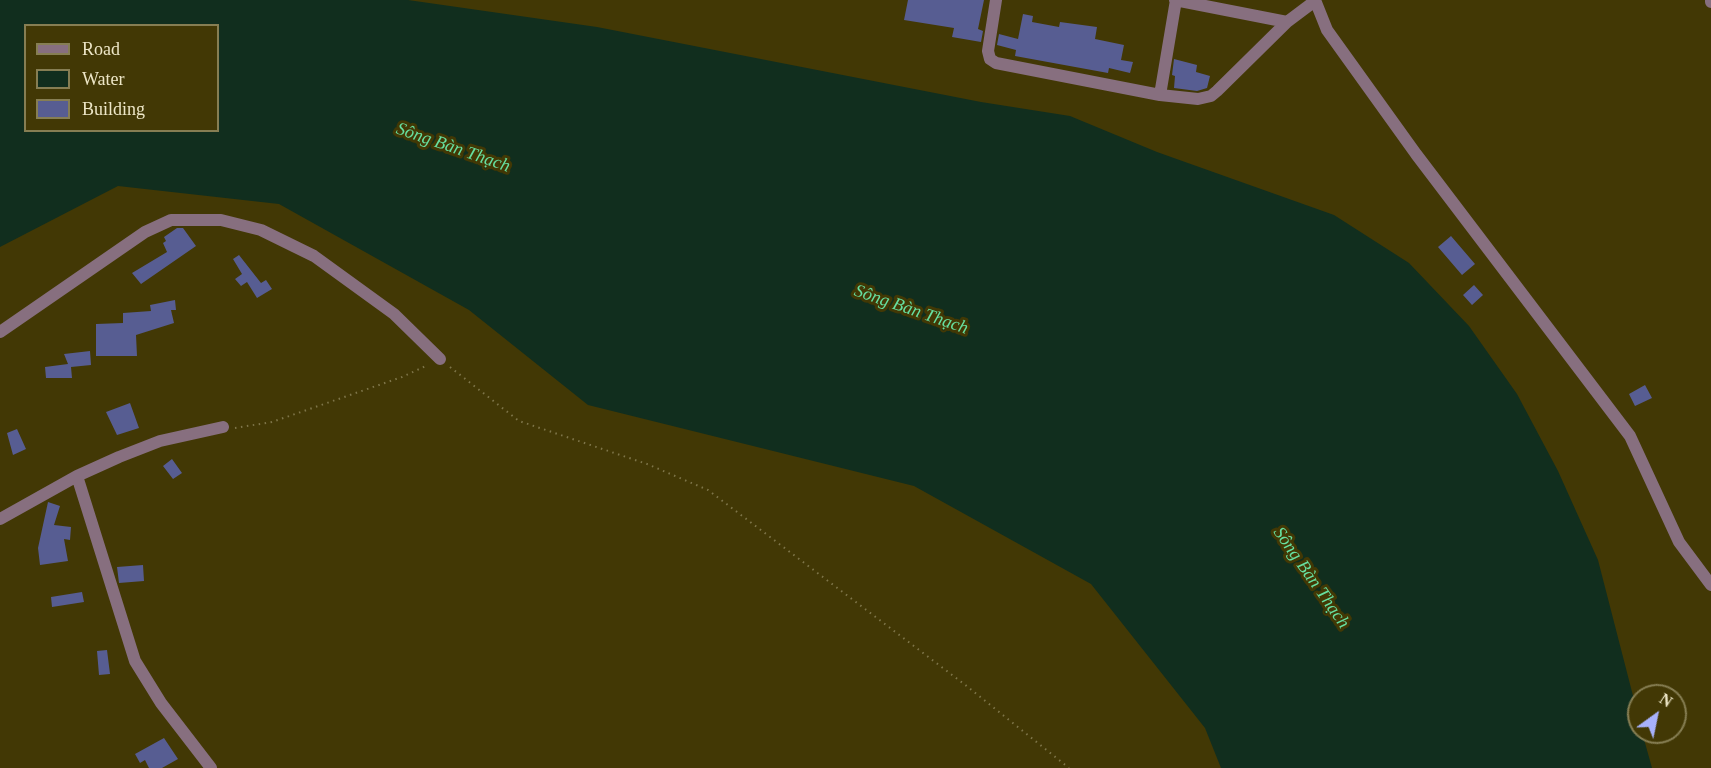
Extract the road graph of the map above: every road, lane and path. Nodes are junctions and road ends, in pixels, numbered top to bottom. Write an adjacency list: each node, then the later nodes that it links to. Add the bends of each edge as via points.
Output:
1 (996, 0): 5 (street, via 988,51 996,63)
2 (1176, 0): 4 (street); 5 (street)
3 (1315, 0): 4 (street); 11 (street, via 1327,30 1416,154 1630,436 1679,542)
4 (1287, 22): 5 (street, via 1211,96 1198,99)
5 (1160, 95)
6 (0, 332): 7 (street, via 145,232 171,220 220,220 261,230 314,256 394,314)
7 (440, 358): 8 (path, via 402,378 272,422 245,428); 13 (path, via 519,421 647,464 708,490)
8 (223, 427): 9 (street, via 160,441)
9 (77, 476): 10 (street); 12 (street, via 135,662 160,703)
10 (0, 519)
11 (1711, 585)
12 (211, 768)
13 (1069, 768)

